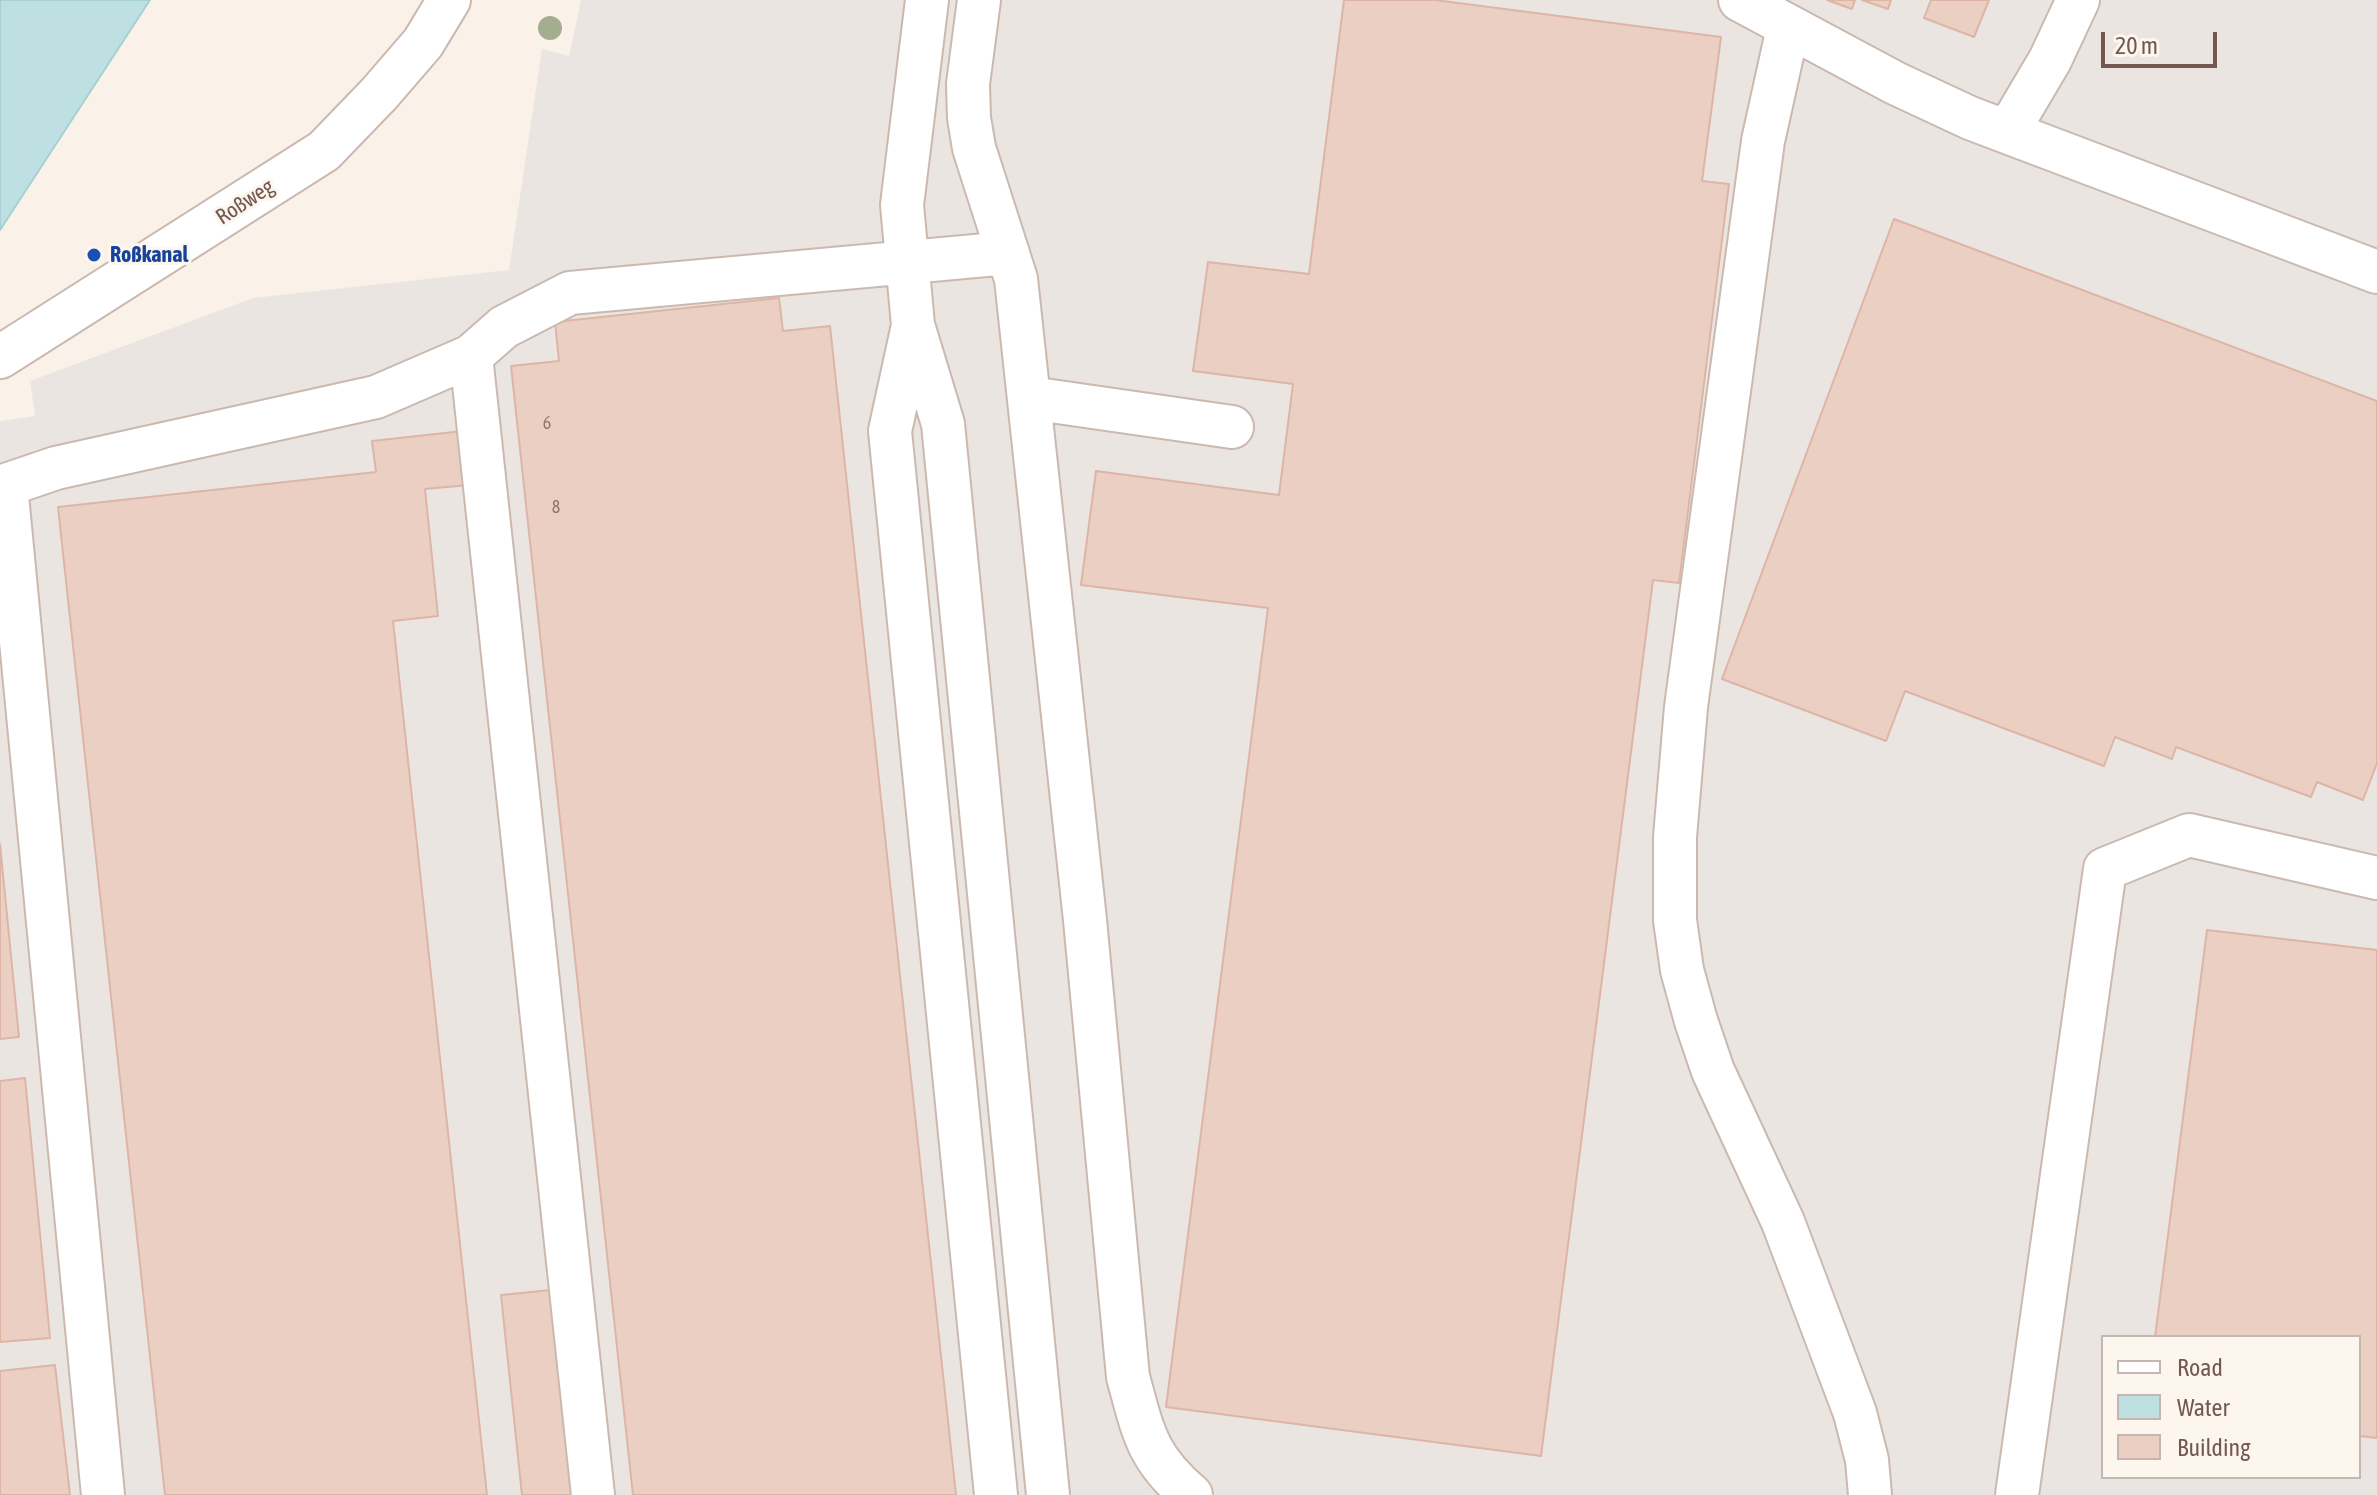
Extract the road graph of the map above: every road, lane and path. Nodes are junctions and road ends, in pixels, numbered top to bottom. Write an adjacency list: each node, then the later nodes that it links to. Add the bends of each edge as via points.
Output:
1 (449, 0): 13 (street, Roßweg, via 423,43 324,151)
2 (927, 0): 9 (street, via 902,205)
3 (979, 0): 8 (street, via 969,118)
4 (1740, 0): 6 (street)
5 (2078, 0): 7 (street)
6 (1788, 28): 7 (street, via 1937,103); 22 (street, via 1763,141 1686,707 1675,837 1675,920 1682,970 1704,1046 1783,1222 1855,1413)
7 (2008, 131): 10 (street)
8 (1008, 253): 9 (street); 14 (street, via 1016,279)
9 (907, 263): 11 (street); 12 (street, via 570,293 504,327)
10 (2377, 272)
11 (913, 325): 19 (street, via 890,431); 20 (street, via 943,424)
12 (471, 356): 17 (street, via 376,397 56,468 6,485); 18 (street)
13 (0, 357)
14 (1030, 398): 15 (street); 21 (street, via 1128,1377 1146,1441 1168,1475)
15 (1232, 427)
16 (2377, 878): 23 (street, via 2189,835 2105,869)
17 (103, 1495)
18 (593, 1495)
19 (996, 1495)
20 (1048, 1495)
21 (1191, 1495)
22 (1870, 1495)
23 (2017, 1495)

